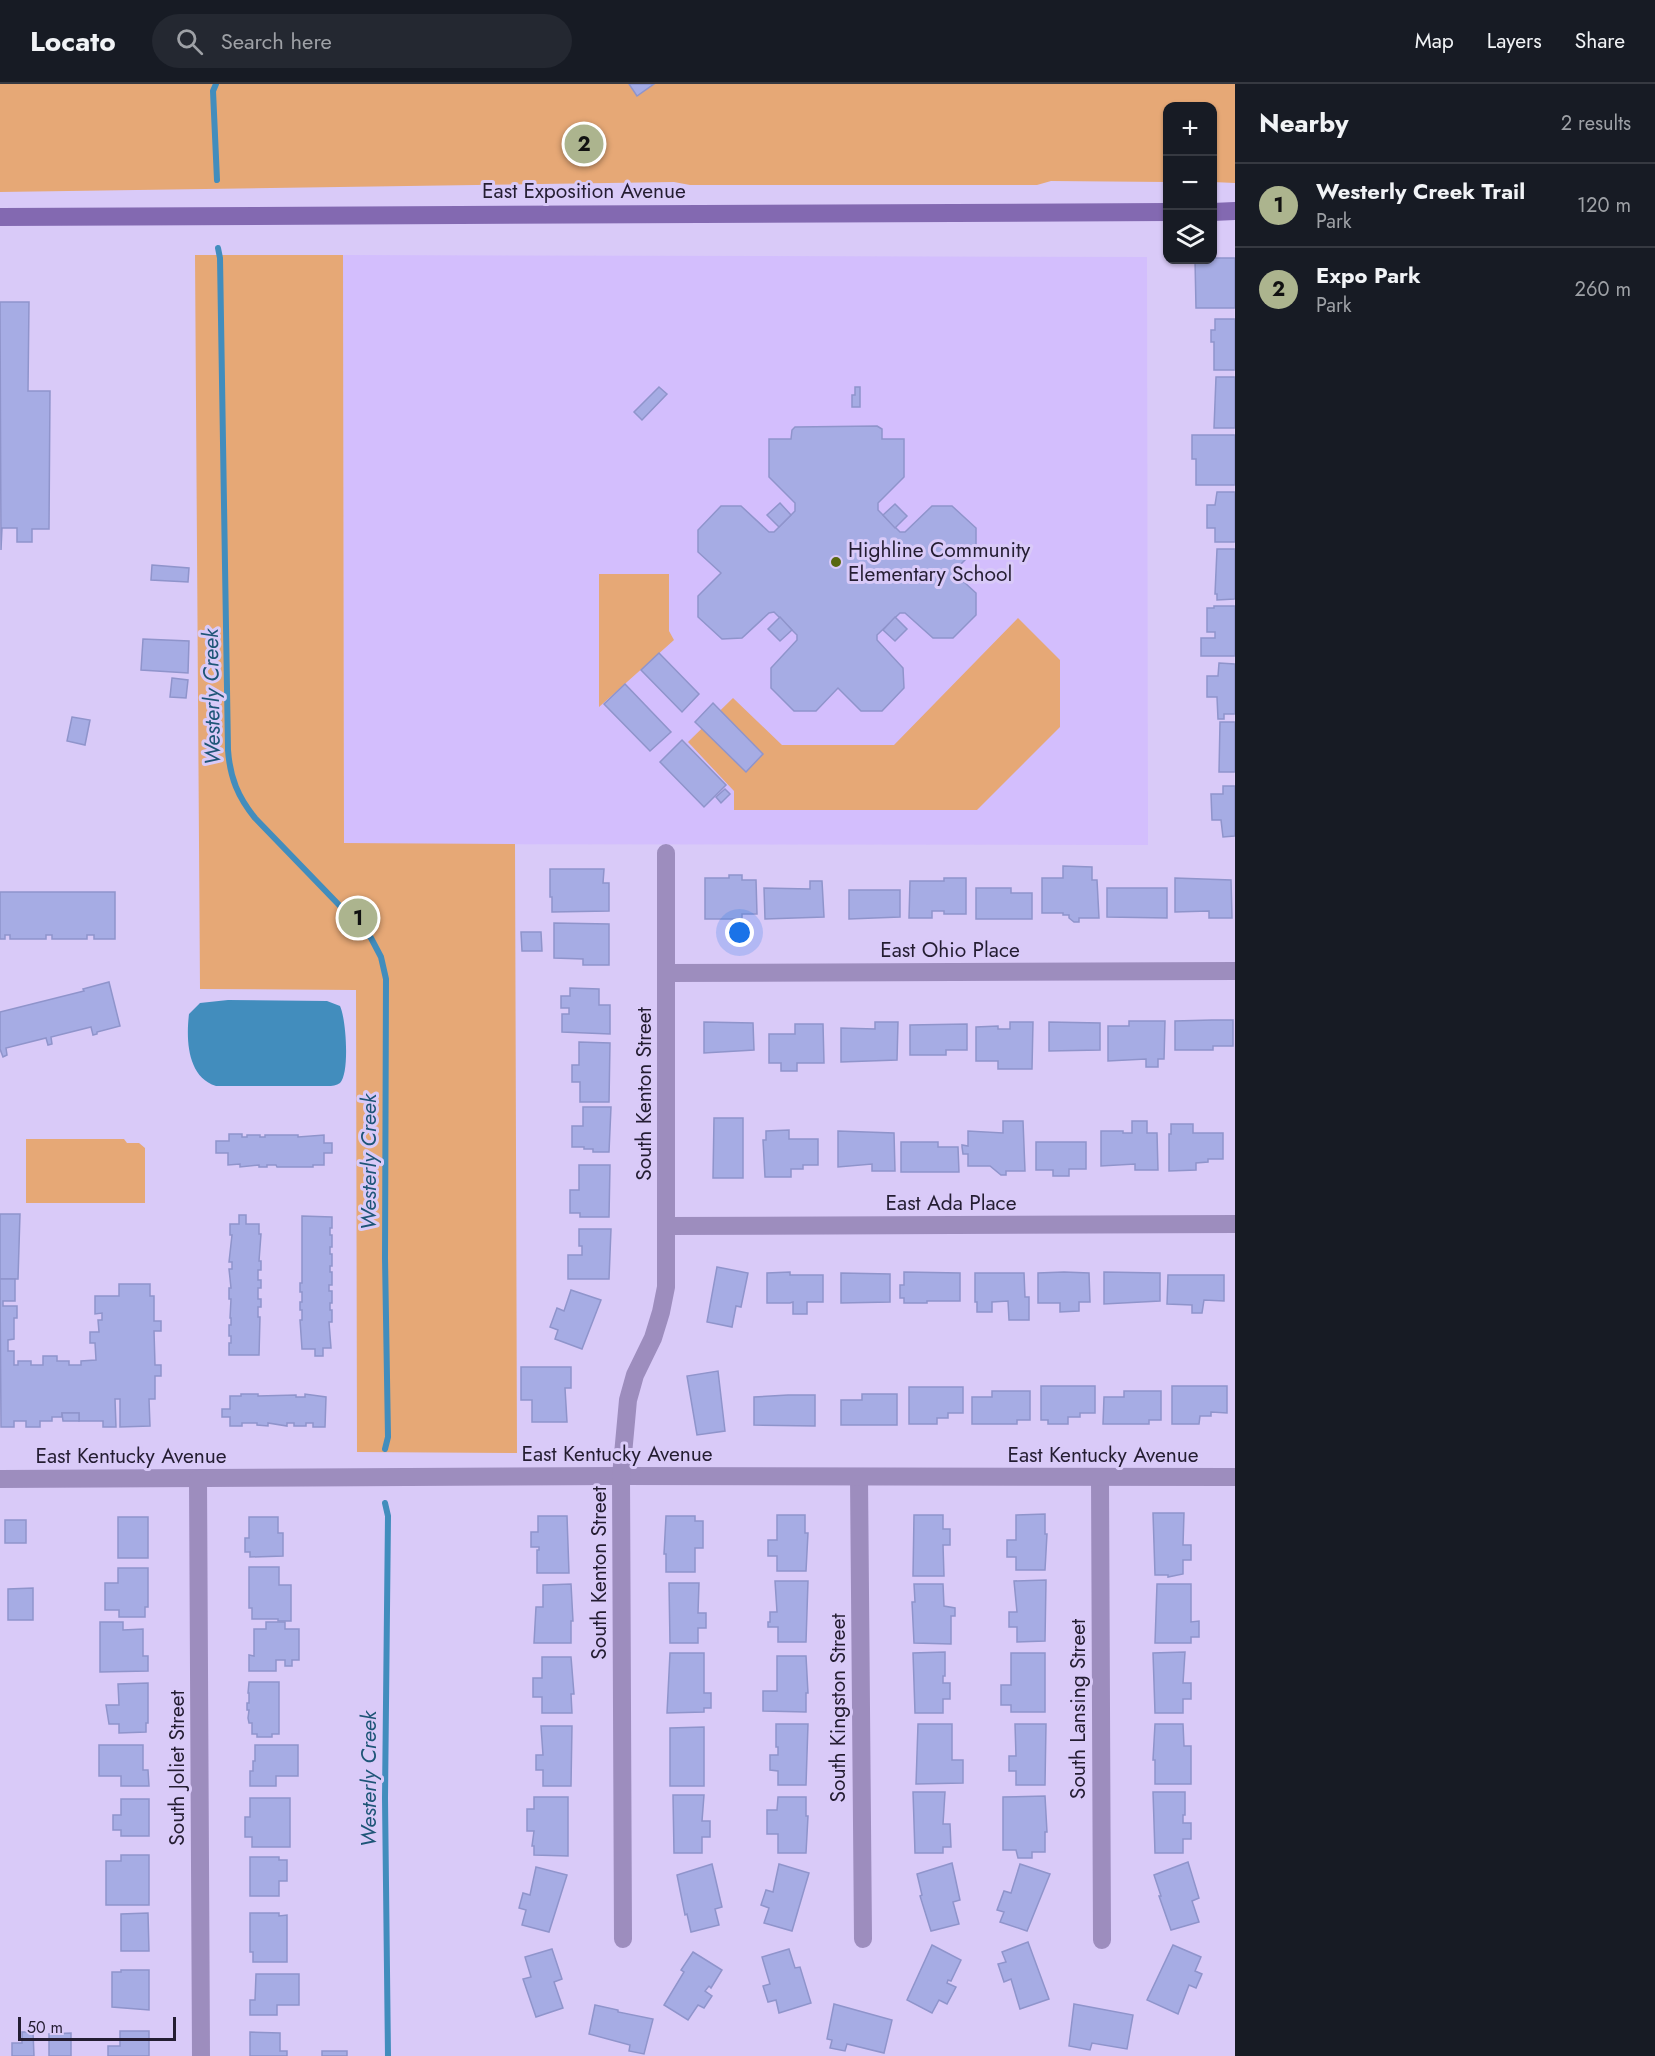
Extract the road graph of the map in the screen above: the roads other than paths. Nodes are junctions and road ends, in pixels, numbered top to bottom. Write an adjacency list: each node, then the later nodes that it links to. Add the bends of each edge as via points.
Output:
1 (1163, 212): 4 (street, East Exposition Avenue)
2 (1217, 212): 3 (street)
3 (1235, 212)
4 (0, 216)
5 (666, 853): 7 (street, South Kenton Street)
6 (1235, 971): 7 (street, East Ohio Place)
7 (666, 973): 9 (street, South Kenton Street)
8 (1235, 1224): 9 (street, East Ada Place)
9 (667, 1226): 10 (street, South Kenton Street, via 663,1304 628,1400)
10 (621, 1476): 11 (street, East Kentucky Avenue); 15 (street, East Kentucky Avenue); 16 (street, South Kenton Street)
11 (859, 1477): 13 (street, East Kentucky Avenue); 17 (street, South Kingston Street)
12 (1235, 1477): 13 (street, East Kentucky Avenue)
13 (1100, 1478): 18 (street, South Lansing Street)
14 (0, 1479): 15 (street, East Kentucky Avenue)
15 (198, 1479): 19 (street, South Joliet Street)
16 (623, 1939)
17 (863, 1939)
18 (1102, 1940)
19 (201, 2056)

